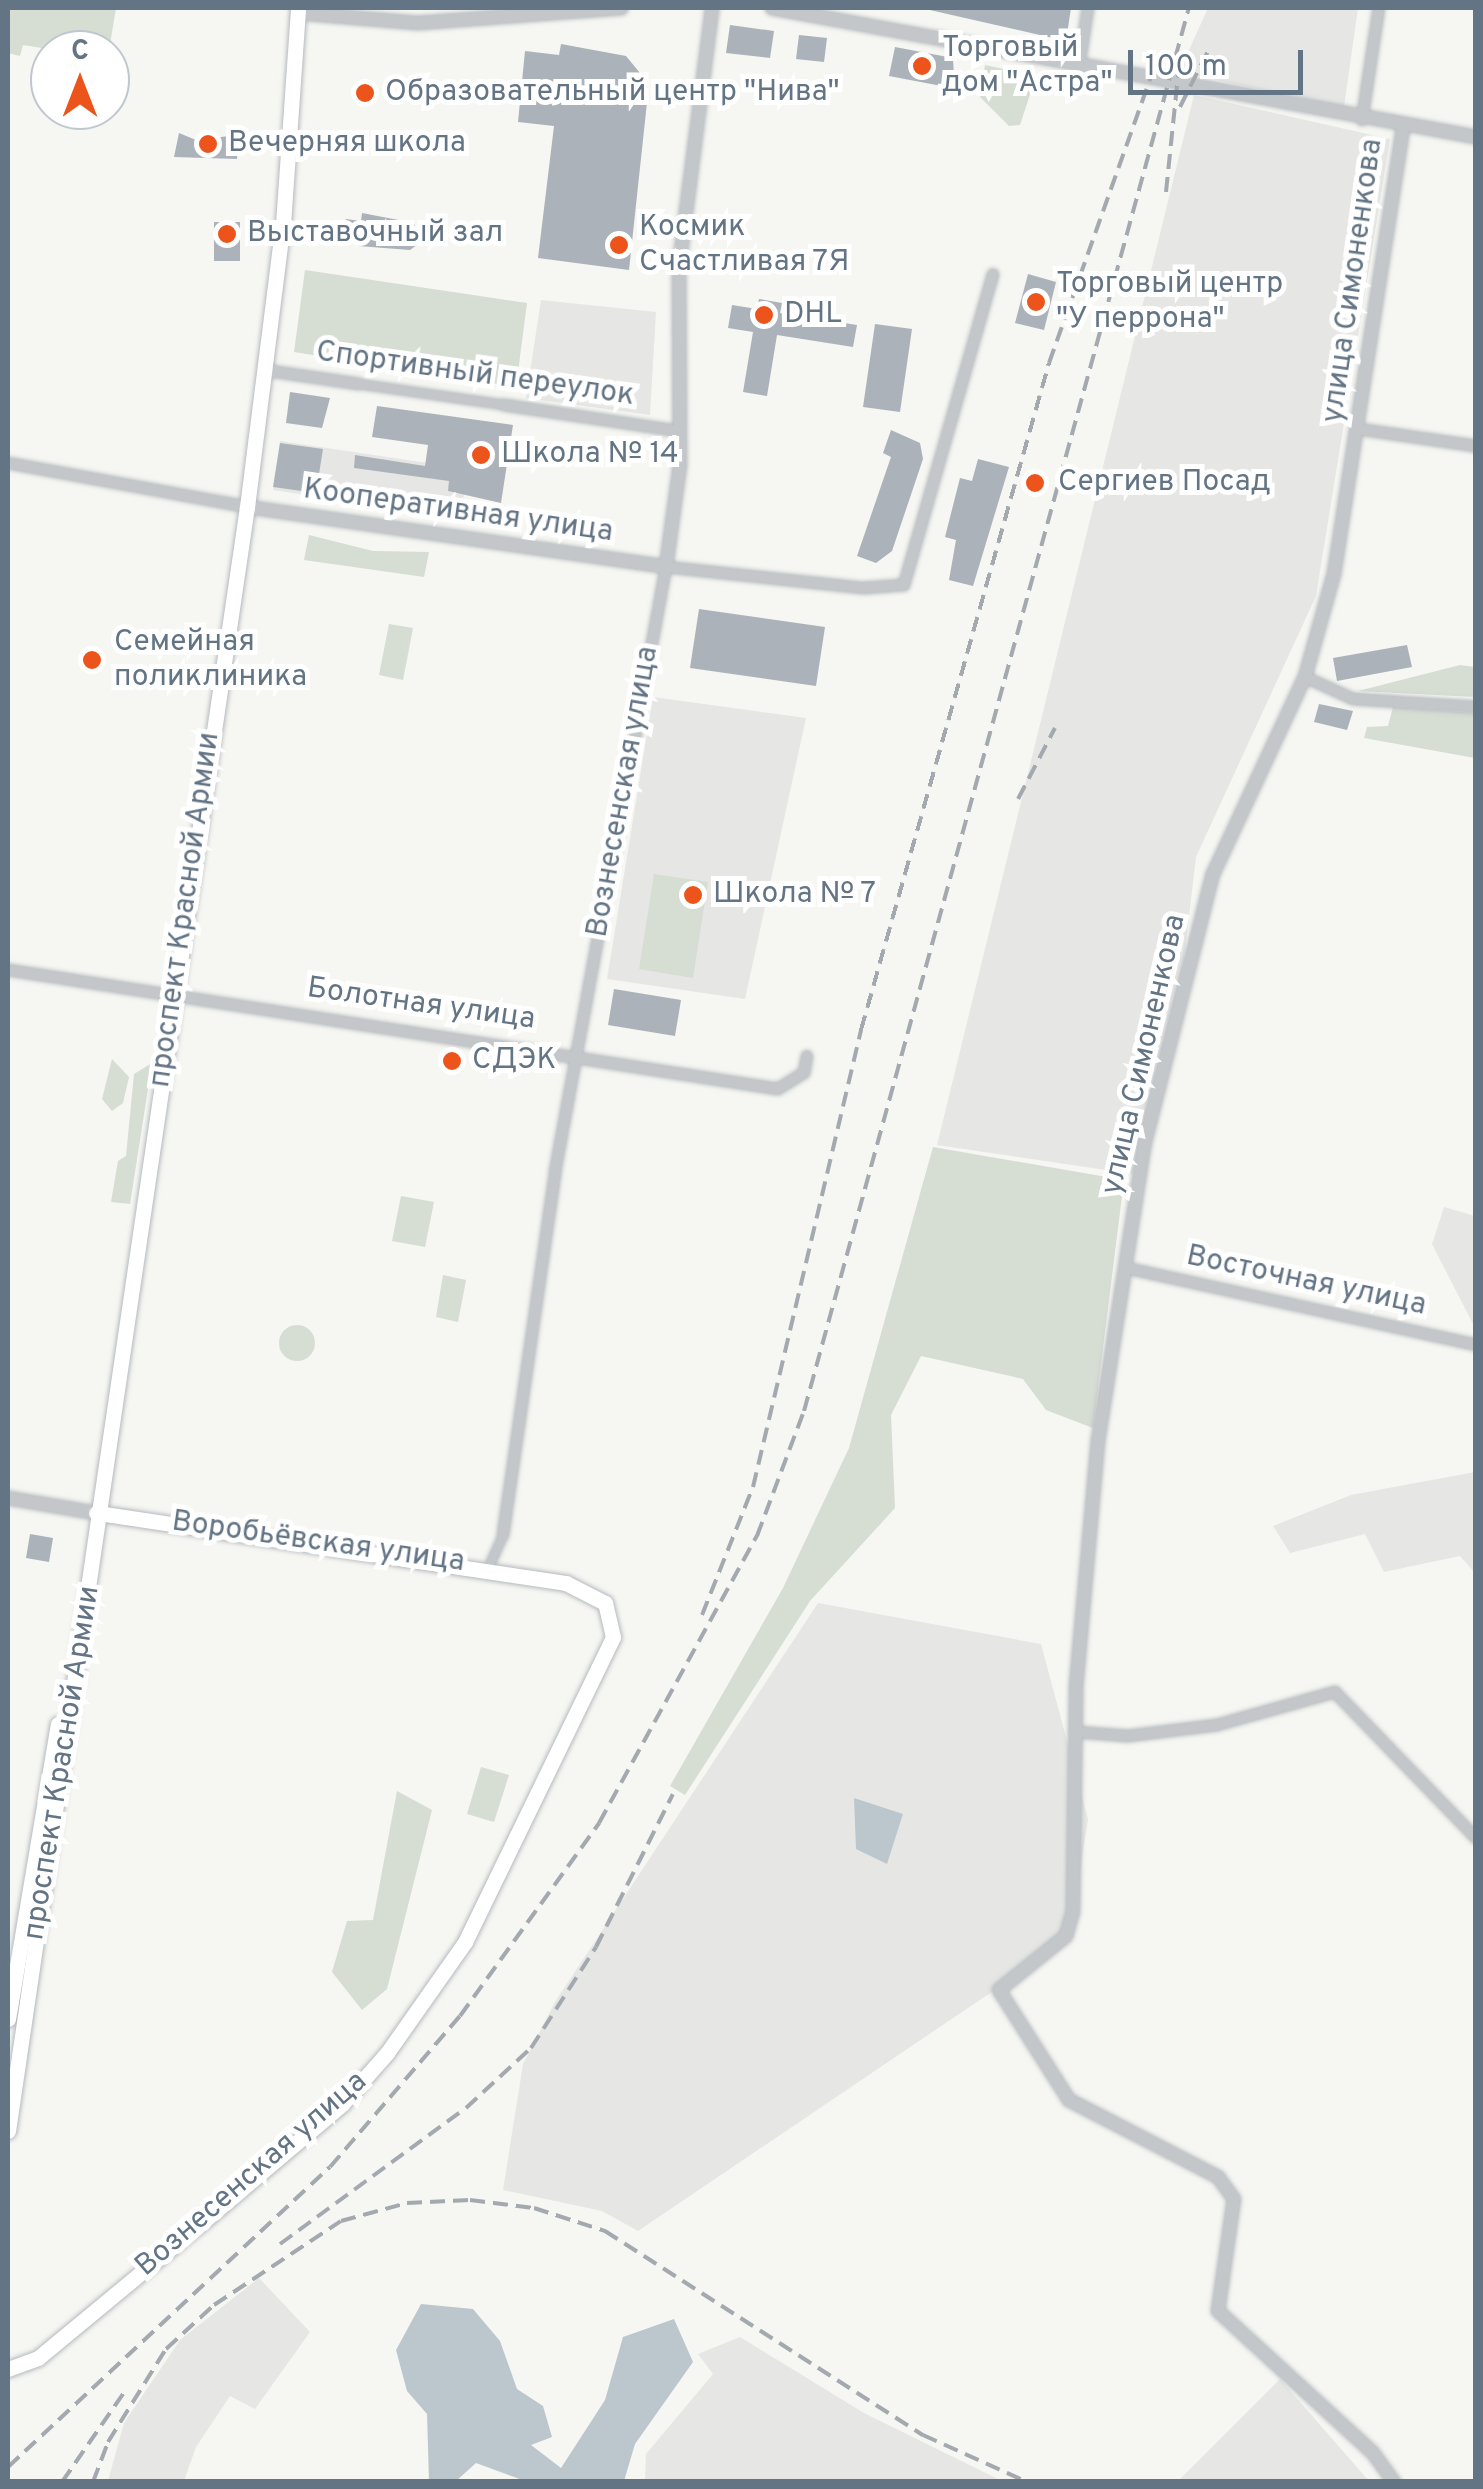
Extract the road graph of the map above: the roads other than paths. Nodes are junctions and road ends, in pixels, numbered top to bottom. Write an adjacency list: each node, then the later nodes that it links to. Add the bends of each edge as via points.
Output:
1 (621, 8): 6 (street, via 418,23)
2 (712, 8): 16 (street, Вознесенская улица, via 678,267)
3 (772, 8): 7 (street)
4 (1088, 8): 7 (street)
5 (1379, 8): 8 (street)
6 (298, 10): 12 (main road, проспект Красной Армии)
7 (1080, 60): 8 (street)
8 (1362, 120): 9 (street)
9 (1402, 126): 10 (street); 15 (street, улица Симоненкова)
10 (1476, 137)
11 (993, 274): 20 (street, Кооперативная улица, via 904,584 864,588)
12 (264, 370): 13 (street, Спортивный переулок); 19 (main road, проспект Красной Армии)
13 (360, 384): 14 (street, Спортивный переулок)
14 (504, 405): 16 (street, Спортивный переулок)
15 (1358, 428): 17 (street); 21 (street, улица Симоненкова, via 1334,574)
16 (679, 431): 20 (street, Вознесенская улица, via 678,504)
17 (1476, 446)
18 (8, 463): 19 (street, Кооперативная улица)
19 (247, 507): 20 (street, Кооперативная улица); 24 (main road, проспект Красной Армии)
20 (666, 567): 25 (street, Вознесенская улица)
21 (1305, 677): 22 (street, via 1353,699); 27 (street, улица Симоненкова, via 1213,874 1144,1146)
22 (1476, 707)
23 (8, 970): 24 (street, Болотная улица)
24 (175, 995): 25 (street, Болотная улица); 30 (main road, проспект Красной Армии)
25 (578, 1052): 26 (street, Болотная улица, via 778,1089 804,1073); 31 (street, Вознесенская улица)
26 (807, 1056)
27 (1126, 1268): 28 (street, Восточная улица); 34 (street, улица Симоненкова, via 1098,1441)
28 (1476, 1345)
29 (8, 1498): 30 (street, Воробьёвская улица)
30 (96, 1513): 32 (main road, Воробьёвская улица); 37 (main road, проспект Красной Армии); 39 (main road, проспект Красной Армии)
31 (502, 1535): 32 (street, Вознесенская улица)
32 (488, 1567): 33 (main road, Воробьёвская улица, via 588,1591)
33 (612, 1620): 40 (main road, Вознесенская улица, via 613,1637 563,1751 473,1926 387,2052 342,2104 200,2225 38,2358)
34 (1076, 1732): 35 (street, via 1128,1736 1217,1725 1335,1692 1360,1710); 41 (street, улица Симоненкова, via 1066,1936 998,1990 1069,2100 1218,2177 1234,2199 1218,2311 1372,2452)
35 (1476, 1838)
36 (8, 1903): 37 (main road)
37 (26, 1905): 38 (main road, проспект Красной Армии)
38 (8, 2019)
39 (8, 2131)
40 (8, 2369)
41 (1394, 2482)

